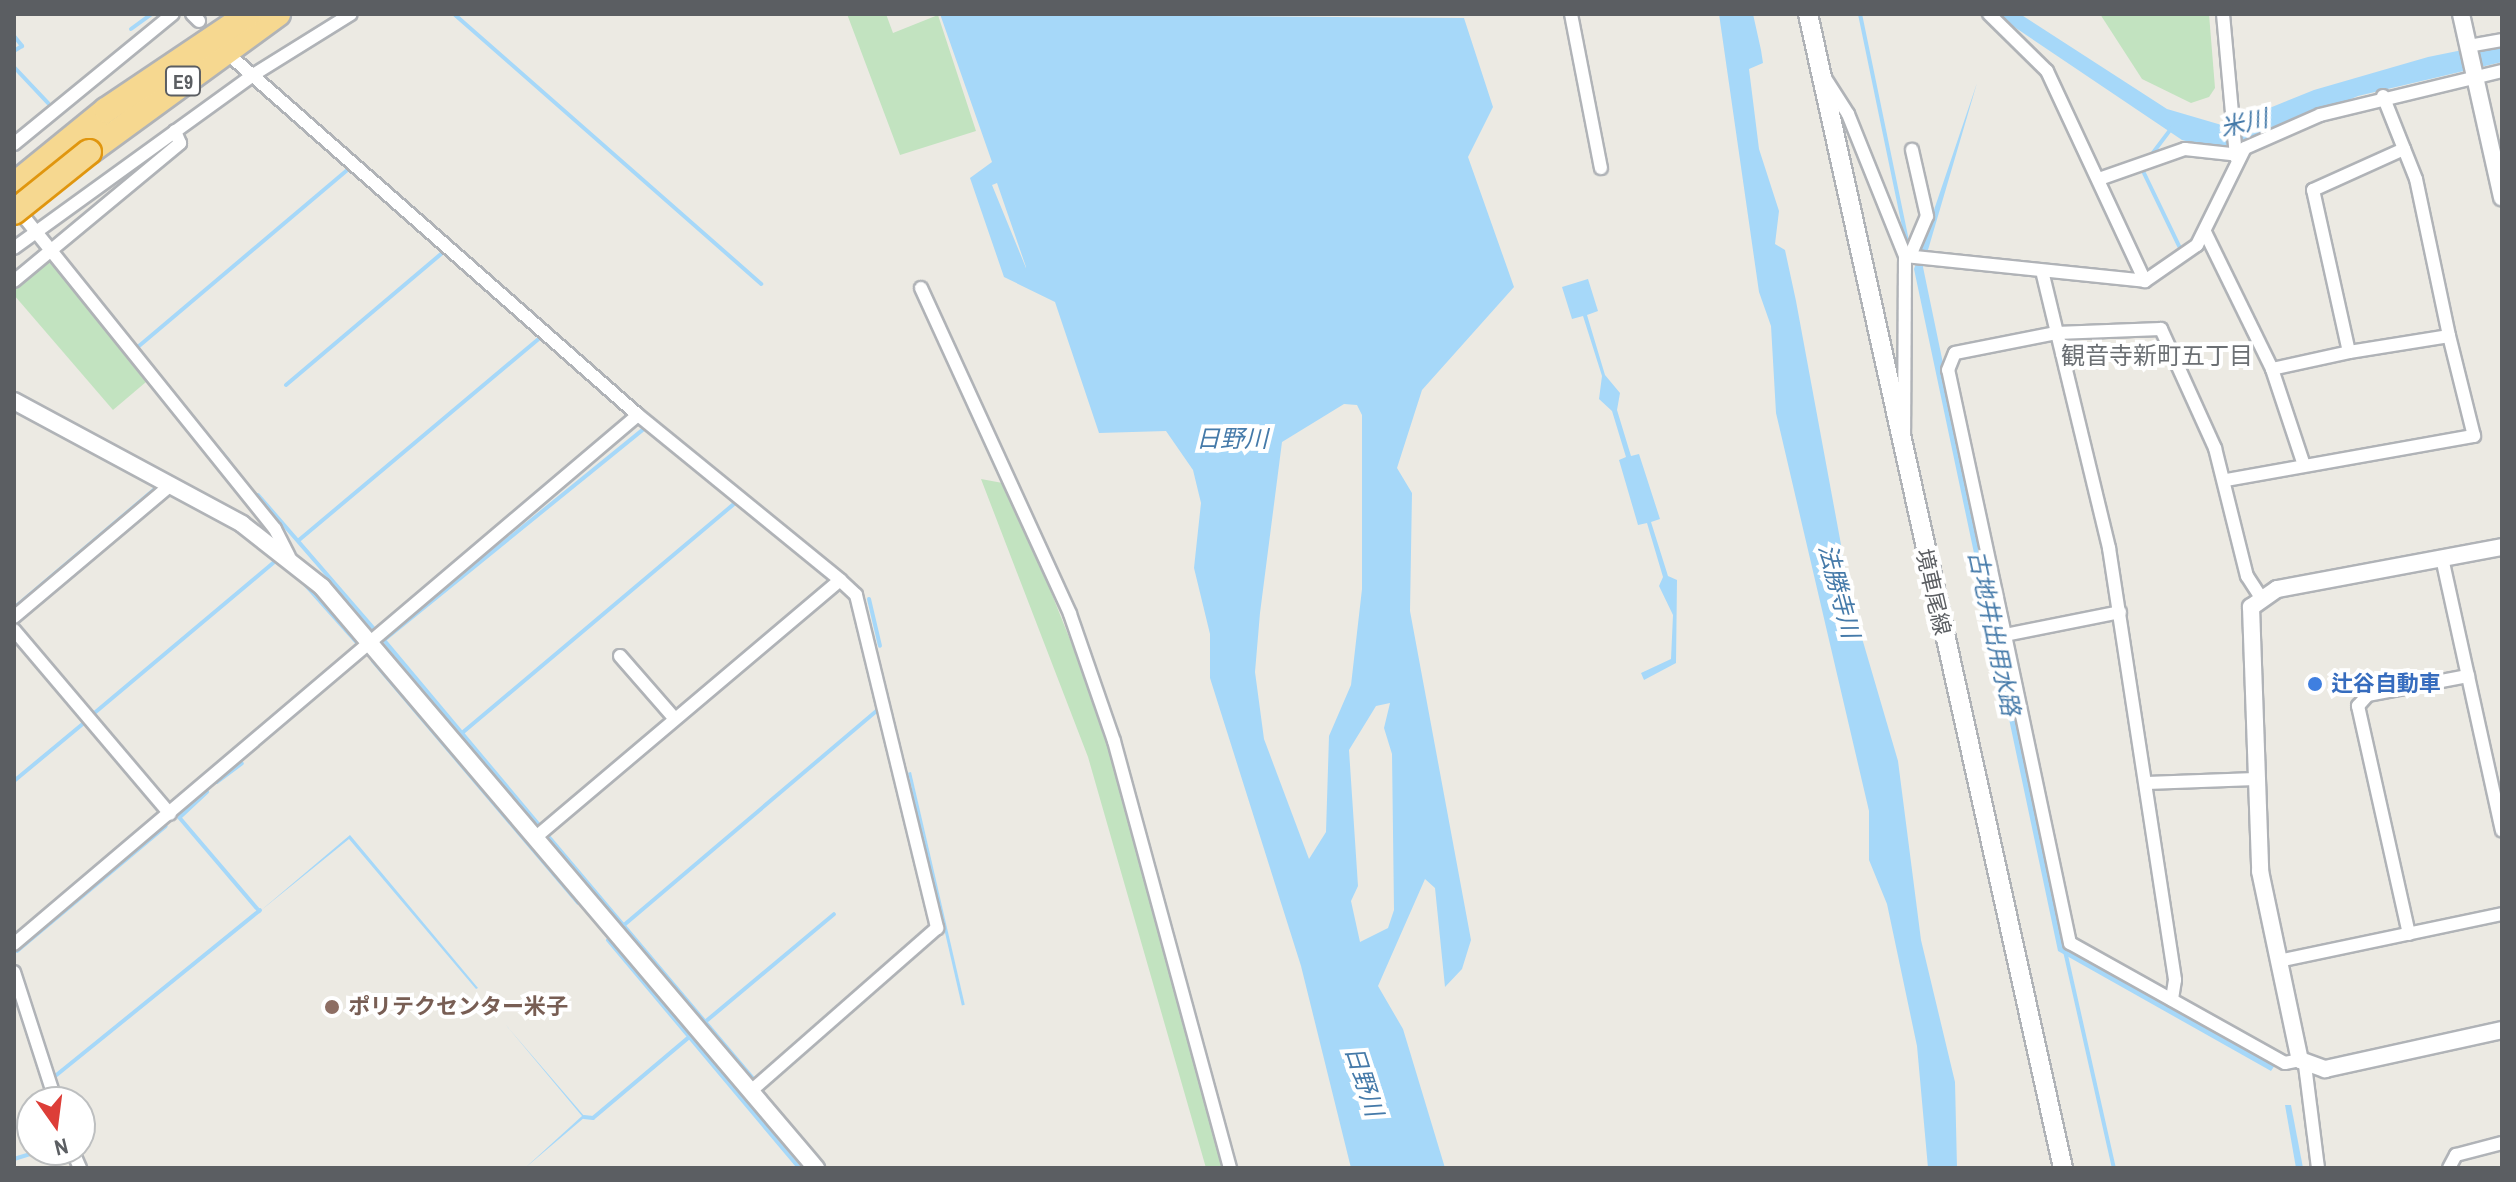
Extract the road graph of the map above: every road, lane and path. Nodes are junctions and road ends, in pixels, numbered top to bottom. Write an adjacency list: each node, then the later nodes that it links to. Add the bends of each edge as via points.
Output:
1 (173, 14): 20 (street)
2 (249, 14): 19 (highway, E9)
3 (278, 14): 19 (highway, E9)
4 (351, 14): 15 (street)
5 (1571, 14): 24 (street)
6 (1808, 14): 13 (main road, 境車尾線)
7 (1989, 14): 25 (street, via 2040,61)
8 (2223, 14): 23 (street)
9 (2461, 14): 11 (street)
10 (2502, 40): 11 (street)
11 (2469, 49): 16 (street)
12 (235, 60): 15 (street)
13 (1819, 71): 34 (street, via 1848,114); 45 (main road, 境車尾線)
14 (2502, 71): 16 (street)
15 (257, 72): 18 (street); 44 (street)
16 (2474, 73): 17 (street); 27 (street)
17 (2383, 96): 21 (street); 23 (street)
18 (175, 131): 30 (street); 33 (street, via 180,143)
19 (83, 143): 26 (highway, E9); 29 (highway, E9, bridge)
20 (14, 144)
21 (2404, 149): 40 (street); 41 (street, via 2313,190)
22 (1912, 150): 34 (street, via 1927,216)
23 (2233, 152): 25 (street, via 2185,149); 31 (street)
24 (1601, 168)
25 (2102, 178): 37 (street)
26 (14, 185)
27 (2502, 197)
28 (14, 204): 30 (street)
29 (14, 212)
30 (34, 231): 32 (street); 33 (street)
31 (2205, 232): 37 (street, via 2182,260); 42 (street)
32 (14, 248)
33 (50, 252): 36 (street); 50 (street, via 275,529)
34 (1910, 256): 35 (street); 45 (street, via 1907,425)
35 (2043, 275): 37 (street); 39 (street)
36 (14, 281)
37 (2145, 281)
38 (921, 288): 79 (street, via 1075,628 1165,918)
39 (2056, 333): 47 (street, via 2161,329); 54 (street); 57 (street, via 1960,351 1948,363)
40 (2449, 336): 41 (street); 46 (street, via 2474,436)
41 (2349, 352): 42 (street)
42 (2272, 369): 46 (street)
43 (14, 401): 48 (street)
44 (638, 415): 52 (street); 58 (street)
45 (1901, 448): 80 (main road, 境車尾線)
46 (2304, 465): 47 (street)
47 (2226, 480): 53 (street, via 2247,576)
48 (171, 485): 50 (street); 55 (street)
49 (2502, 547): 51 (street)
50 (289, 557): 58 (street)
51 (2442, 558): 53 (street); 60 (street)
52 (840, 580): 61 (street); 76 (street, via 862,608 937,928)
53 (2260, 596): 62 (street, via 2251,607)
54 (2120, 612): 57 (street); 63 (street)
55 (14, 617)
56 (14, 630): 64 (street)
57 (2005, 635): 72 (street, via 2070,943)
58 (372, 643): 64 (street); 66 (street)
59 (620, 656): 61 (street)
60 (2468, 676): 65 (street); 68 (street, via 2368,695 2358,706)
61 (674, 718): 66 (street)
62 (2256, 779): 63 (street); 70 (street, via 2260,871)
63 (2146, 783): 72 (street, via 2175,980)
64 (170, 814): 69 (street)
65 (2502, 830)
66 (536, 837): 76 (street)
67 (2502, 914): 68 (street)
68 (2409, 934): 70 (street)
69 (14, 944)
70 (2279, 961): 74 (street)
71 (14, 972): 75 (street)
72 (2172, 1000): 74 (street, via 2285,1063)
73 (2502, 1030): 74 (street, via 2325,1069)
74 (2303, 1062): 81 (street)
75 (51, 1086)
76 (751, 1091): 78 (street)
77 (2502, 1143): 82 (street, via 2456,1155)
78 (816, 1168)
79 (1230, 1168)
80 (2063, 1168)
81 (2318, 1168)
82 (2449, 1168)

